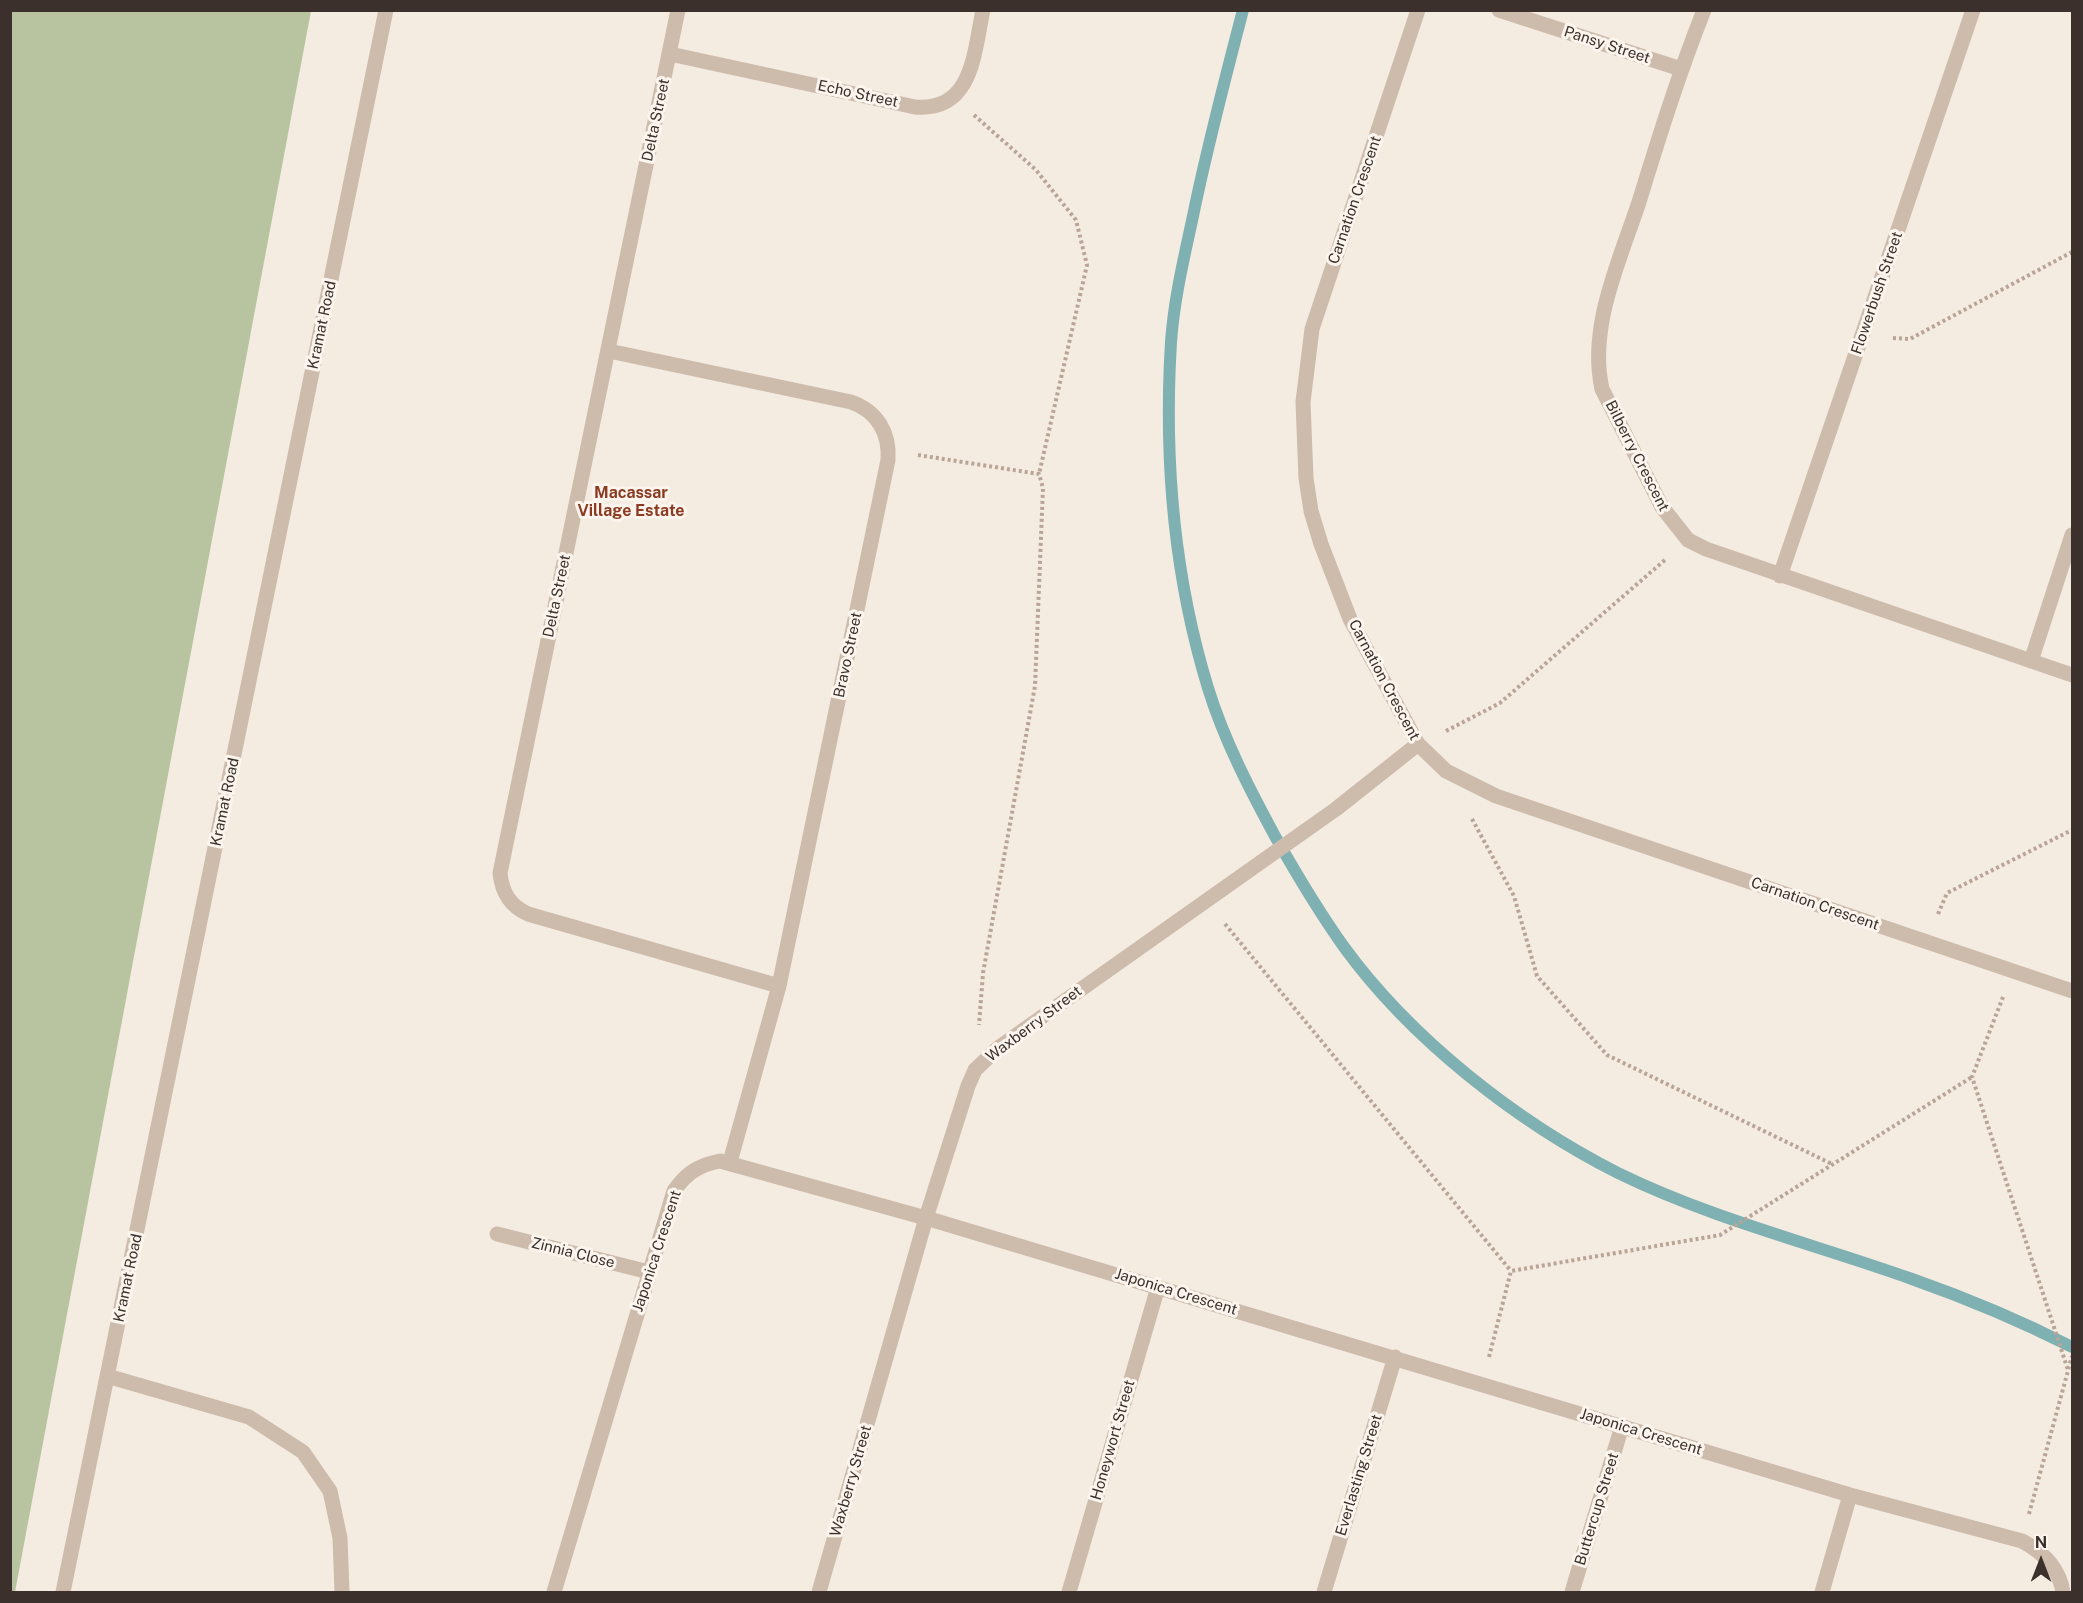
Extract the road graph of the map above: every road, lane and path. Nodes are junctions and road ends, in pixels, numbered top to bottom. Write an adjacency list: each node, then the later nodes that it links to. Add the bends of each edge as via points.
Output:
1 (386, 10): 41 (street, Kramat Road)
2 (678, 10): 8 (street, Delta Street)
3 (983, 10): 10 (street, via 968,77)
4 (1418, 10): 21 (street, Carnation Crescent, via 1312,329 1302,440 1311,511 1331,572 1374,665)
5 (1499, 10): 9 (street, Pansy Street)
6 (1704, 10): 9 (street, Bilberry Crescent)
7 (1973, 10): 12 (street, Flowerbush Street)
8 (670, 54): 10 (street, Echo Street, via 915,107 939,105); 13 (street, Delta Street)
9 (1681, 69): 17 (street, Bilberry Crescent, via 1605,309 1598,371 1602,388 1662,507)
10 (954, 97): 15 (path, via 1036,170 1076,220 1084,254 1086,265)
11 (2073, 252): 12 (path, via 1910,339)
12 (1862, 335): 18 (street, Flowerbush Street)
13 (609, 351): 14 (street, via 860,405 879,422); 27 (street, Delta Street, via 501,861 501,886 512,904 528,914)
14 (889, 450): 15 (path); 27 (street, Bravo Street)
15 (1039, 474): 29 (path, via 1043,488 1035,686 984,973)
16 (2073, 535): 19 (street)
17 (1688, 540): 18 (street, Bilberry Crescent); 21 (path, via 1500,703)
18 (1780, 576): 19 (street, Bilberry Crescent)
19 (2031, 661): 20 (street, Bilberry Crescent)
20 (2073, 675)
21 (1418, 744): 22 (street, Carnation Crescent); 24 (street, Waxberry Street, via 1336,809)
22 (1446, 771): 25 (street, Carnation Crescent, via 1496,796); 32 (path, via 1514,896 1537,976 1608,1055)
23 (2073, 830): 25 (path, via 1947,893)
24 (1205, 900): 29 (street, Waxberry Street, via 998,1048); 35 (path)
25 (1926, 942): 26 (street, Carnation Crescent)
26 (2013, 971): 28 (street, Carnation Crescent); 30 (path)
27 (779, 987): 31 (street, Bravo Street)
28 (2073, 992)
29 (975, 1070): 33 (street, Waxberry Street)
30 (1972, 1077): 32 (path); 40 (path)
31 (730, 1162): 33 (street, Japonica Crescent); 36 (street, Japonica Crescent, via 698,1167 679,1184)
32 (1832, 1165): 35 (path, via 1720,1235)
33 (926, 1218): 37 (street, Japonica Crescent); 49 (street, Waxberry Street)
34 (497, 1234): 36 (street, Zinnia Close)
35 (1511, 1271): 42 (path)
36 (649, 1272): 48 (street, Japonica Crescent)
37 (1158, 1287): 39 (street, Japonica Crescent); 50 (street, Honeywort Street)
38 (2073, 1356): 40 (path)
39 (1395, 1357): 42 (street, Japonica Crescent); 51 (street, Everlasting Street)
40 (2068, 1370): 45 (path)
41 (107, 1376): 46 (street, Kramat Road); 47 (street, via 249,1417 303,1452 330,1491 340,1538)
42 (1482, 1384): 43 (street, Japonica Crescent)
43 (1622, 1426): 44 (street, Japonica Crescent); 52 (street, Buttercup Street)
44 (1850, 1495): 45 (street, Japonica Crescent); 53 (street)
45 (2022, 1541): 54 (street, Japonica Crescent, via 2049,1561)
46 (63, 1593)
47 (342, 1593)
48 (554, 1593)
49 (819, 1593)
50 (1069, 1593)
51 (1324, 1593)
52 (1572, 1593)
53 (1822, 1593)
54 (2063, 1593)

